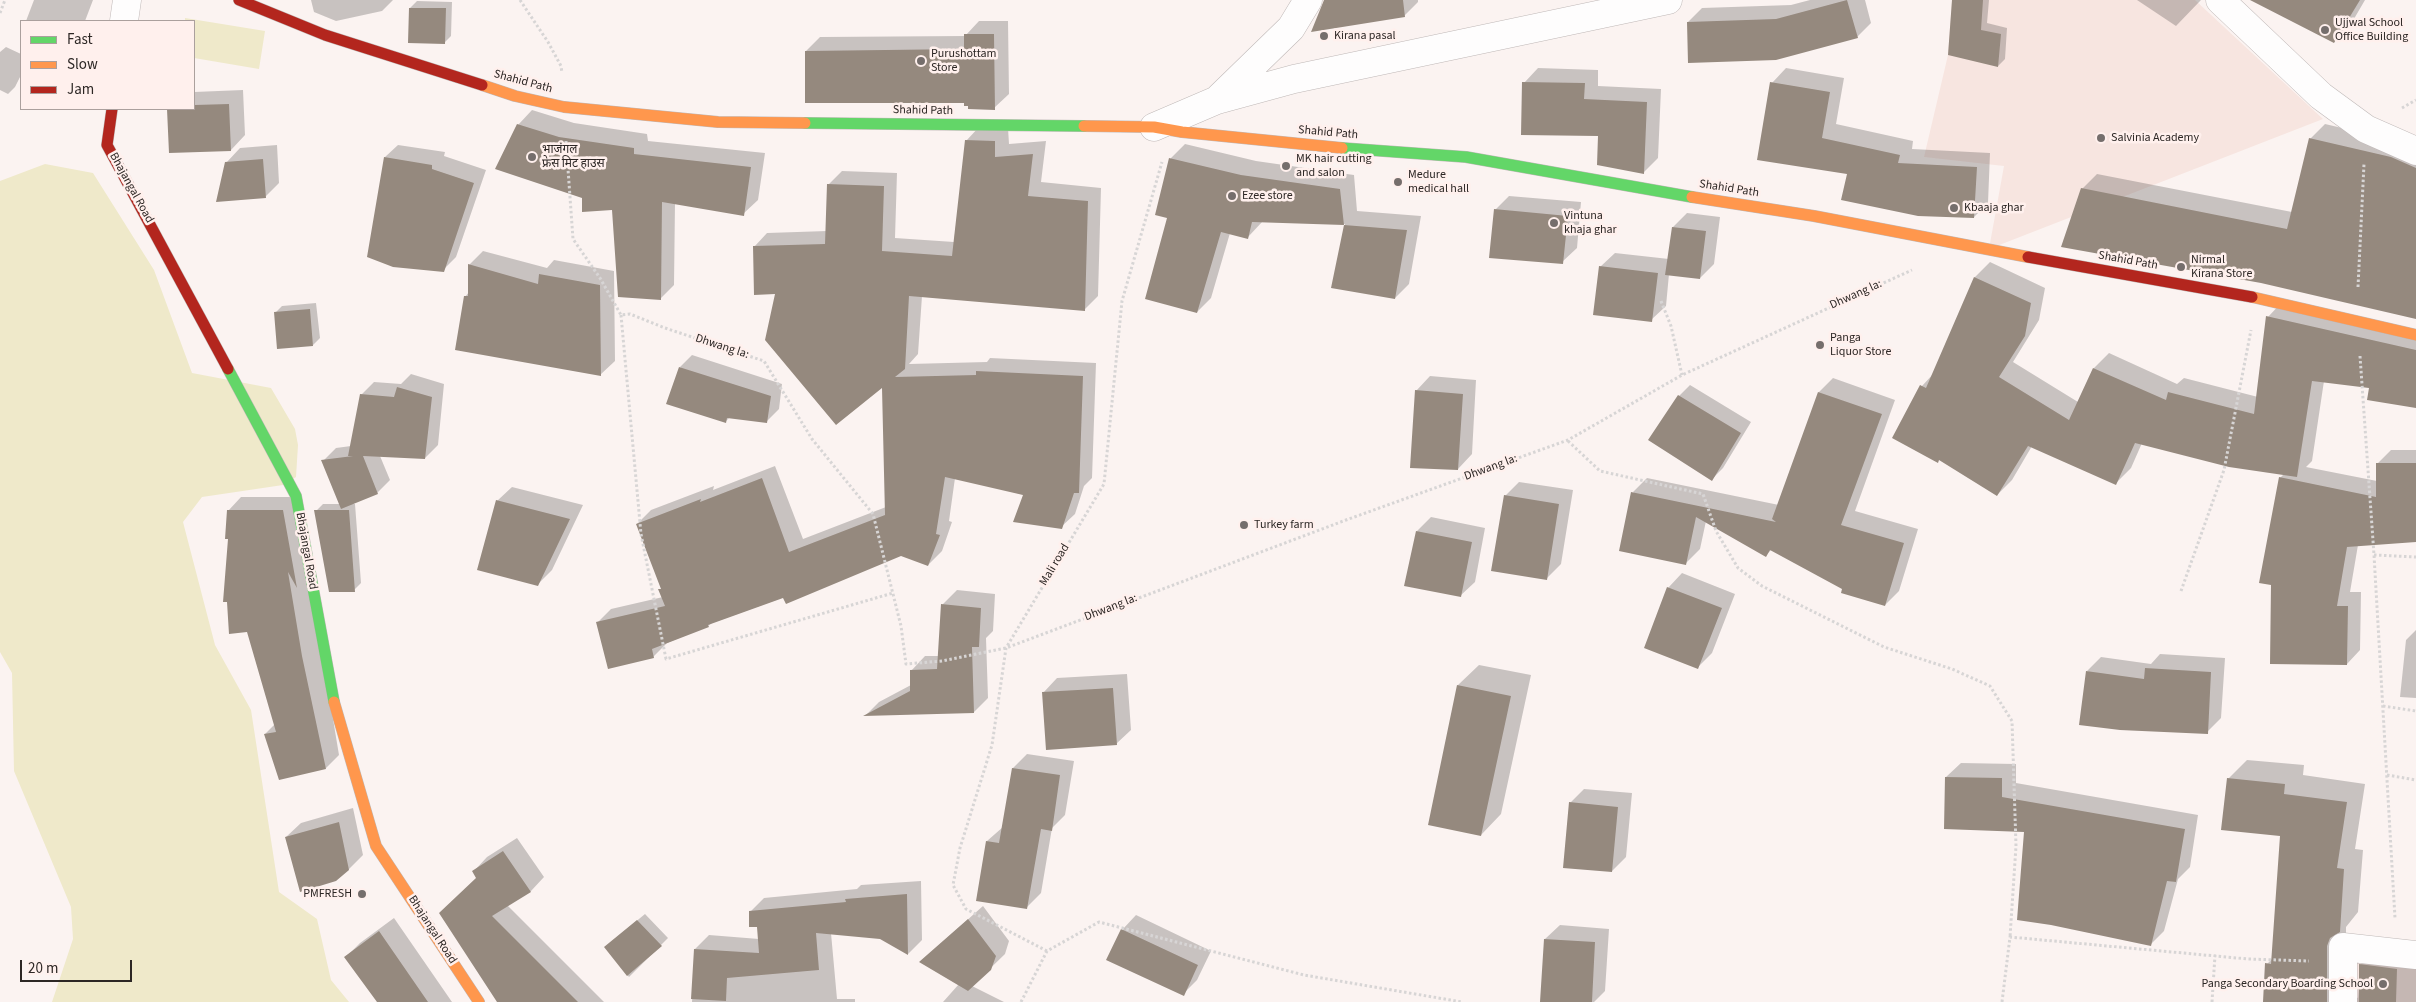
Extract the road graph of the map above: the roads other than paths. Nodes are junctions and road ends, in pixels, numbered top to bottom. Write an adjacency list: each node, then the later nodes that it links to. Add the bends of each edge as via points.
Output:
1 (127, 0): 6 (street)
2 (239, 0): 9 (street, Shahid Path, via 325,35 515,96 564,107 718,122)
3 (1308, 0): 7 (street, via 1291,28)
4 (1668, 0): 7 (street, via 1294,79)
5 (2220, 0): 10 (street, via 2321,96 2366,129)
6 (124, 20)
7 (1217, 100): 9 (street)
8 (112, 110): 13 (street, Bhajangal Road, via 107,146 296,496 333,700 376,846)
9 (1154, 127): 11 (street, Shahid Path, via 1466,157 1814,216 2258,298)
10 (2416, 151)
11 (2416, 335)
12 (2407, 954): 14 (street, via 2342,948)
13 (479, 1002)
14 (2343, 1002)

